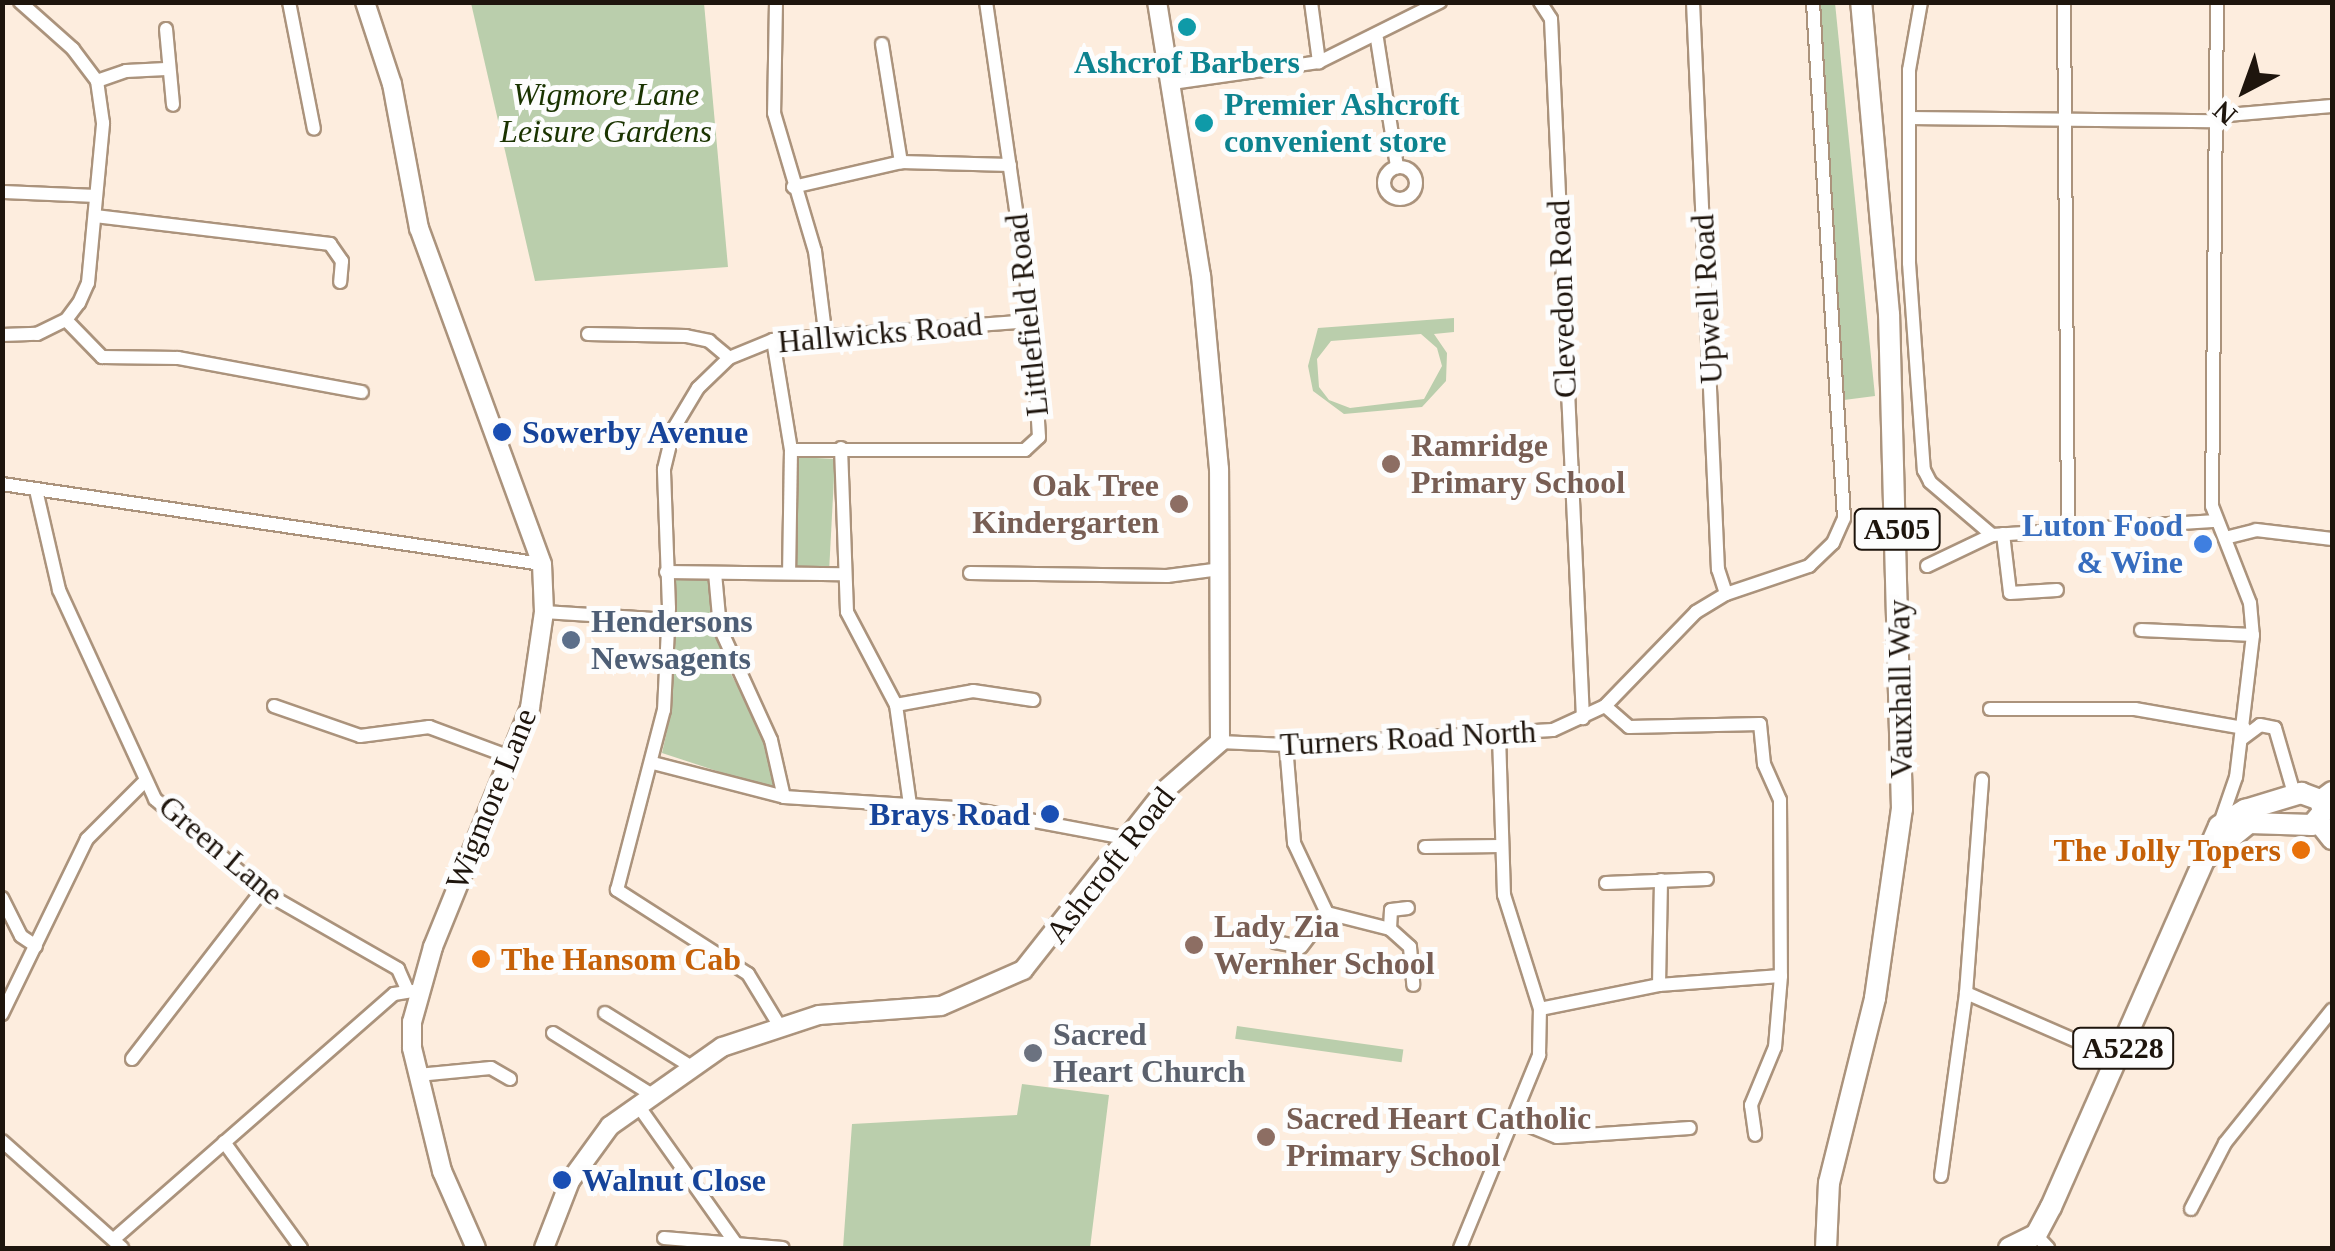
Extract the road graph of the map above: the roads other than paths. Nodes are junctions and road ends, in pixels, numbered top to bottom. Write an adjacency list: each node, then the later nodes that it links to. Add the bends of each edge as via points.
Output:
1 (20, 2): 16 (street)
2 (289, 2): 29 (street)
3 (365, 2): 55 (street, Wigmore Lane, via 392,84 419,228)
4 (776, 2): 33 (street, via 774,114)
5 (986, 2): 31 (street, Littlefield Road)
6 (1158, 2): 23 (street)
7 (1310, 2): 20 (street)
8 (1440, 2): 18 (street)
9 (1540, 2): 74 (street, Clevedon Road, via 1552,20)
10 (1693, 2): 64 (street, Upwell Road, via 1718,569)
11 (1813, 2): 64 (street, Turners Road North, via 1844,518 1833,543 1808,566)
12 (1860, 2): 138 (main road, Vauxhall Way / A505, via 1889,314 1902,809 1875,998 1829,1183)
13 (1922, 2): 26 (street)
14 (2064, 2): 27 (street)
15 (2217, 2): 28 (street)
16 (40, 8): 22 (street)
17 (166, 29): 21 (street)
18 (1377, 39): 20 (street); 32 (street)
19 (882, 44): 30 (street)
20 (1319, 62): 23 (street)
21 (166, 69): 22 (street); 24 (street)
22 (97, 81): 35 (street, via 104,122)
23 (1172, 83): 57 (street, via 1201,276 1219,469)
24 (172, 105)
25 (2332, 106): 28 (street)
26 (1909, 118): 27 (street); 52 (street, via 1909,263 1924,470)
27 (2065, 118): 28 (street); 51 (street)
28 (2216, 119): 50 (street)
29 (314, 129)
30 (901, 162): 31 (street); 33 (street)
31 (1010, 165): 39 (street, Littlefield Road)
32 (1397, 167)
33 (793, 187): 40 (street, via 815,251)
34 (2, 192): 35 (street)
35 (96, 196): 36 (street)
36 (96, 216): 37 (street, via 330,244 342,261); 38 (street, via 88,283)
37 (340, 282)
38 (66, 320): 42 (street, via 37,334); 45 (street, via 102,357 178,358)
39 (1032, 322): 40 (street, Hallwicks Road); 46 (street, Littlefield Road, via 1039,437 1025,450)
40 (825, 332): 43 (street, Hallwicks Road)
41 (588, 334): 44 (street, via 686,336 709,341)
42 (2, 335)
43 (773, 340): 44 (street, Hallwicks Road); 47 (street)
44 (729, 358): 58 (street, Hallwicks Road, via 698,388 674,428 664,470)
45 (362, 392)
46 (840, 448): 47 (street, Littlefield Road); 62 (street)
47 (791, 450): 60 (street)
48 (2, 484): 49 (street)
49 (36, 490): 55 (street); 83 (street, Green Lane, via 59,590)
50 (2217, 521): 51 (street); 53 (street)
51 (2068, 527): 52 (street)
52 (1998, 535): 56 (street); 63 (street, via 2010,593)
53 (2225, 538): 54 (street, via 2256,530); 68 (street, via 2250,603)
54 (2332, 540)
55 (542, 564): 65 (street, Wigmore Lane)
56 (1927, 566)
57 (1220, 569): 61 (street, via 1168,576); 77 (street)
58 (666, 572): 59 (street); 66 (street, Hallwicks Road)
59 (715, 573): 60 (street); 84 (street, via 720,628 771,740)
60 (788, 573): 62 (street)
61 (970, 573)
62 (840, 574): 70 (street, via 847,612)
63 (2057, 590)
64 (1726, 594): 72 (street, Turners Road North, via 1678,626)
65 (544, 612): 66 (street); 79 (street, Wigmore Lane, via 530,708)
66 (668, 620): 80 (street, Hallwicks Road, via 664,710)
67 (2142, 630): 68 (street)
68 (2253, 635): 75 (street)
69 (1033, 700): 70 (street, via 973,690)
70 (896, 704): 87 (street)
71 (274, 706): 79 (street, via 360,736 429,727)
72 (1605, 706): 74 (street, Turners Road North); 105 (street, via 1630,727 1760,724 1764,764 1780,800)
73 (1990, 709): 75 (street, via 2135,708)
74 (1583, 718): 76 (street, Turners Road North, via 1553,730)
75 (2243, 733): 81 (street); 85 (street, via 2276,728)
76 (1500, 735): 78 (street, Turners Road North); 92 (street)
77 (1220, 742): 78 (street, Turners Road North); 90 (street, Ashcroft Road)
78 (1286, 745): 101 (street, via 1294,843)
79 (510, 756): 108 (street, Wigmore Lane)
80 (653, 763): 84 (street); 114 (street, Hallwicks Road, via 617,890 748,974)
81 (2236, 778): 86 (street); 89 (street)
82 (1982, 780): 109 (street)
83 (144, 782): 98 (street, Green Lane, via 177,821); 104 (street, via 87,839)
84 (784, 796): 87 (street)
85 (2294, 798): 86 (main road); 88 (main road, via 2290,812)
86 (2261, 804): 89 (main road)
87 (910, 805): 90 (street, via 971,809)
88 (2317, 809): 91 (main road); 94 (main road, A5228, via 2249,823)
89 (2219, 826): 94 (main road, A5228)
90 (1124, 838): 114 (street, Ashcroft Road, via 1046,948 998,985 941,1006 819,1015)
91 (2332, 838)
92 (1500, 846): 93 (street); 110 (street, via 1504,895)
93 (1425, 847)
94 (2206, 858): 117 (main road, A5228)
95 (1707, 879): 96 (street)
96 (1662, 880): 97 (street); 106 (street)
97 (1606, 883)
98 (262, 891): 108 (street, Green Lane, via 390,964); 116 (street)
99 (2, 898): 104 (street, via 21,936)
100 (1408, 908): 102 (street, via 1391,910)
101 (1327, 914): 102 (street); 103 (street, via 1300,947)
102 (1390, 929): 107 (street, via 1410,947)
103 (1276, 942)
104 (36, 946): 113 (street)
105 (1781, 976): 106 (street); 124 (street, via 1775,1047 1752,1105)
106 (1659, 985): 110 (street)
107 (1413, 986)
108 (412, 990): 119 (street, Wigmore Lane); 126 (street)
109 (1966, 994): 117 (street); 127 (street)
110 (1540, 1009): 122 (street, via 1539,1055)
111 (2332, 1010): 128 (street, via 2225,1143)
112 (605, 1013): 118 (street)
113 (2, 1014)
114 (779, 1025): 118 (street, Ashcroft Road)
115 (552, 1033): 121 (street)
116 (132, 1059)
117 (2118, 1060): 130 (main road, A5228)
118 (690, 1066): 121 (street, Ashcroft Road)
119 (418, 1075): 120 (street, via 491,1068); 134 (street, Wigmore Lane, via 442,1171)
120 (510, 1079)
121 (643, 1099): 132 (street); 135 (street, Ashcroft Road, via 590,1149)
122 (1515, 1120): 123 (street, via 1557,1137); 137 (street)
123 (1690, 1128)
124 (1755, 1136)
125 (2, 1142): 131 (street)
126 (224, 1142): 131 (street); 133 (street)
127 (1941, 1176)
128 (2191, 1209)
129 (664, 1238): 132 (street)
130 (2042, 1242): 139 (main road, A5228)
131 (118, 1244)
132 (736, 1244): 136 (street)
133 (301, 1248)
134 (476, 1248)
135 (544, 1248)
136 (782, 1248)
137 (1460, 1248)
138 (1826, 1248)
139 (2009, 1248)

